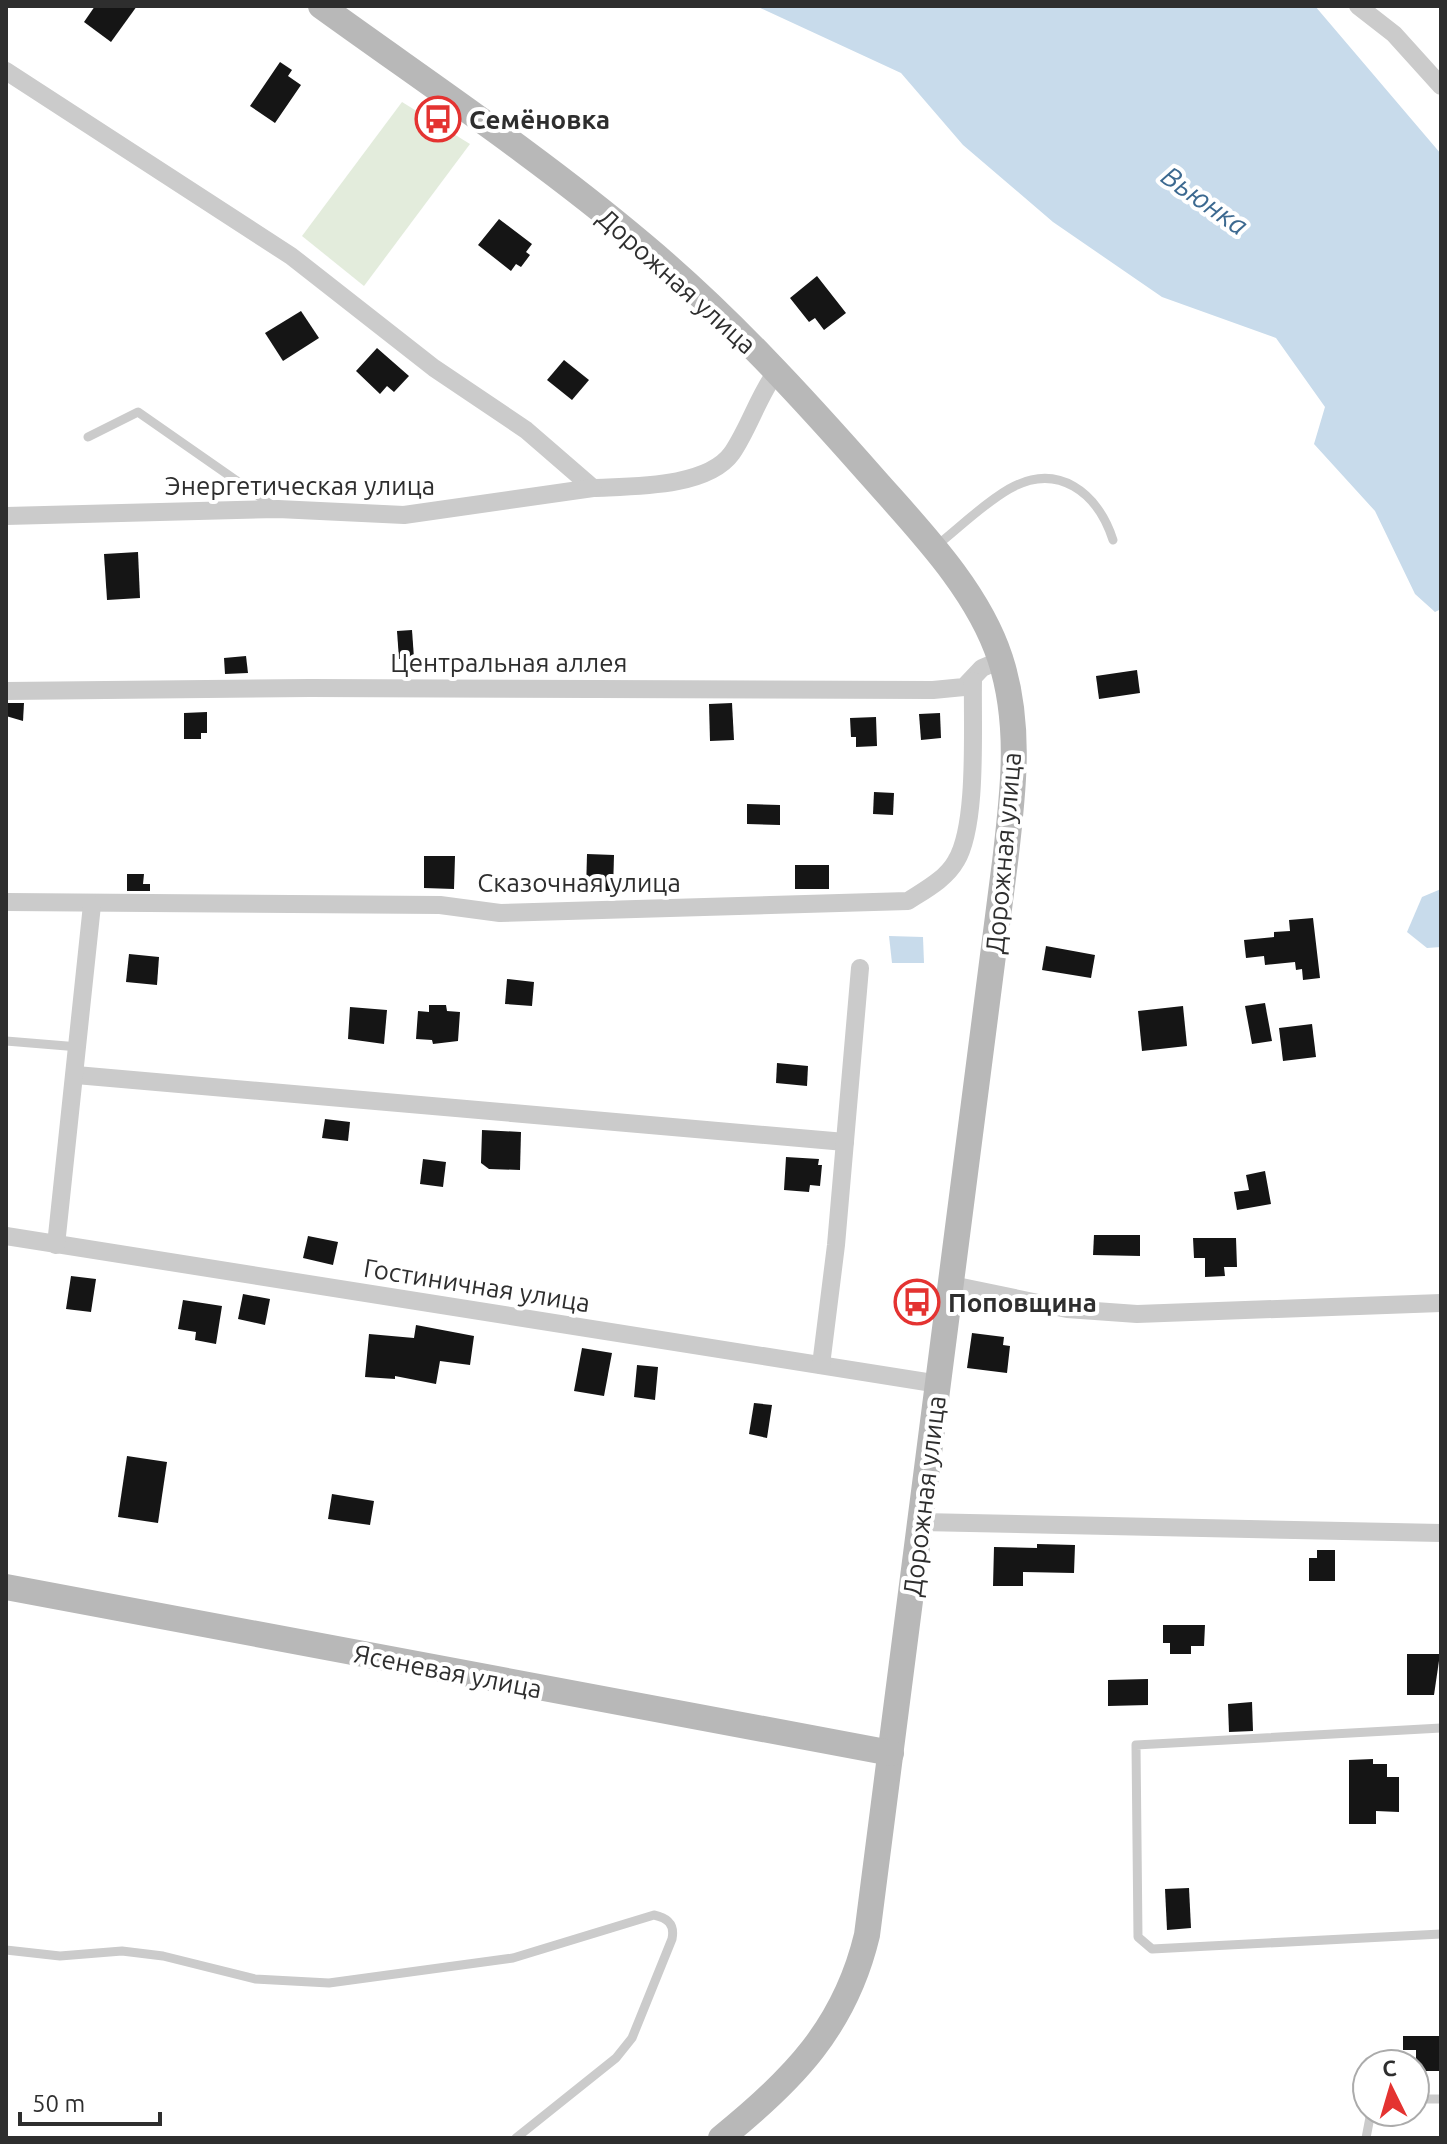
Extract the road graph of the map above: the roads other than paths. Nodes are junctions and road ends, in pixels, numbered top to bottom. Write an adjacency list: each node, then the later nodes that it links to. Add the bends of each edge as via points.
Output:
1 (321, 6): 5 (main road, Дорожная улица, via 643,245)
2 (1358, 6): 4 (street, via 1394,34)
3 (7, 73): 7 (street, via 291,256 434,368 526,430)
4 (1441, 86)
5 (776, 372): 7 (street, Энергетическая улица, via 722,464 674,482); 11 (main road, Дорожная улица)
6 (88, 437): 8 (lane, via 138,412)
7 (593, 488): 8 (street, Энергетическая улица, via 404,515)
8 (278, 509): 9 (street, Энергетическая улица)
9 (6, 516)
10 (1113, 540): 11 (lane, via 1101,511 1082,491 1057,480 1038,480 1007,490)
11 (933, 548): 12 (main road, Дорожная улица, via 979,613)
12 (1001, 660): 13 (street, Центральная аллея, via 982,668); 24 (main road, Дорожная улица, via 1013,718 1013,785)
13 (973, 681): 14 (street, Центральная аллея, via 933,690); 16 (street, Сказочная улица, via 968,823 956,861 937,883 908,901 500,913 440,905)
14 (6, 691)
15 (6, 902): 16 (street, Сказочная улица)
16 (92, 905): 19 (street)
17 (860, 968): 21 (street)
18 (6, 1041): 19 (lane)
19 (79, 1047): 20 (street)
20 (76, 1075): 21 (street); 23 (street)
21 (845, 1142): 26 (street)
22 (6, 1236): 23 (street, Гостиничная улица)
23 (56, 1245): 26 (street, Гостиничная улица)
24 (952, 1285): 25 (street, via 1067,1309 1137,1314); 27 (main road, Дорожная улица)
25 (1441, 1303)
26 (821, 1365): 27 (street, Гостиничная улица)
27 (939, 1384): 28 (main road, Дорожная улица)
28 (921, 1522): 29 (street); 32 (main road, Дорожная улица)
29 (1441, 1533)
30 (6, 1587): 32 (main road, Ясеневая улица)
31 (1441, 1728): 33 (lane, via 1136,1745 1138,1937 1152,1949)
32 (891, 1753): 36 (main road, Дорожная улица, via 867,1935 849,1994 816,2047)
33 (1441, 1934)
34 (6, 1950): 35 (lane, via 60,1956 122,1951 255,1979 329,1983 513,1958 654,1915 668,1919 672,1939 632,2038 616,2058)
35 (516, 2138)
36 (721, 2138)

